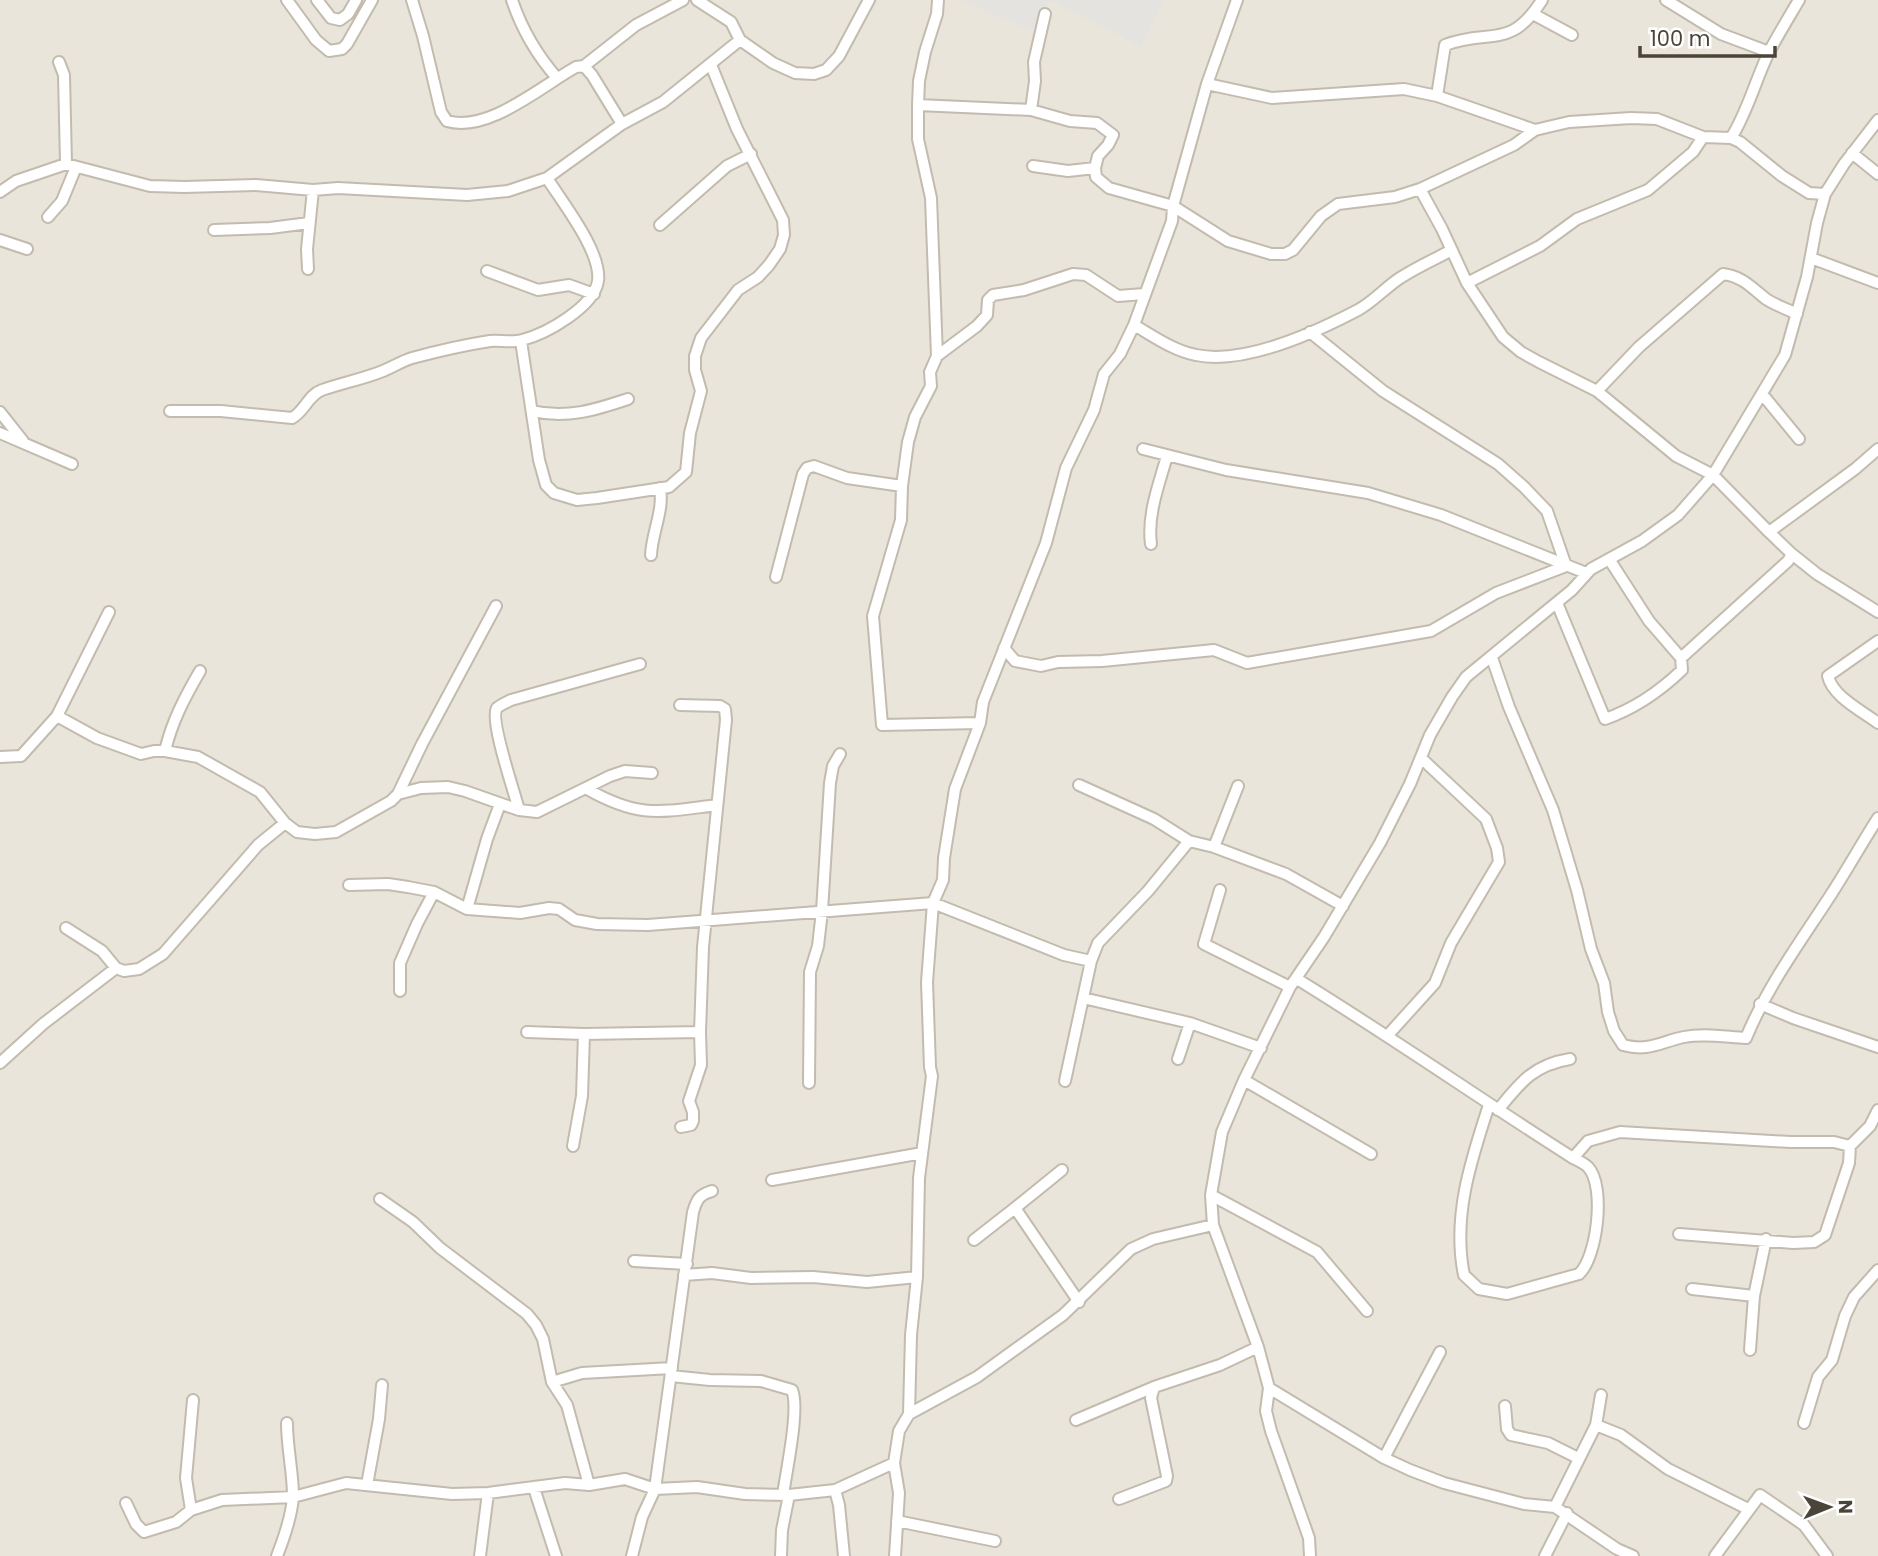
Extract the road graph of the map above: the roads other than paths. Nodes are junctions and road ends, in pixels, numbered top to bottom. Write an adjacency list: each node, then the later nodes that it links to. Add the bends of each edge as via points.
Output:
1 (287, 0): 4 (street, via 329,51 347,44)
2 (317, 0): 3 (street, via 331,18 340,20)
3 (356, 0)
4 (372, 0)
5 (412, 0): 23 (street, via 447,121 468,124 496,115)
6 (512, 0): 23 (street, via 536,54)
7 (683, 0): 22 (street, via 636,24)
8 (697, 0): 18 (street, via 732,22)
9 (869, 0): 18 (street, via 839,56 826,70 814,74 795,73 773,63)
10 (938, 0): 26 (street)
11 (1237, 0): 24 (street)
12 (1542, 0): 16 (street)
13 (1666, 0): 19 (street, via 1721,34)
14 (1799, 0): 19 (street)
15 (1045, 14): 27 (street, via 1034,62)
16 (1534, 14): 17 (street); 25 (street, via 1511,33 1445,45)
17 (1572, 35)
18 (740, 40): 21 (street)
19 (1769, 52): 32 (street, via 1745,117)
20 (59, 62): 35 (street)
21 (710, 65): 29 (street, via 663,102); 33 (street)
22 (584, 66): 23 (street); 29 (street)
23 (557, 78)
24 (1207, 84): 25 (street, via 1272,99 1385,89); 44 (street)
25 (1437, 96): 30 (street)
26 (918, 105): 27 (street); 63 (street, via 918,139 931,198)
27 (1031, 110): 37 (street, via 1097,123 1113,135)
28 (1878, 120): 34 (street)
29 (622, 124): 39 (street)
30 (1535, 131): 31 (street, via 1569,122 1631,118 1657,119); 40 (street)
31 (1703, 137): 32 (street); 55 (street, via 1693,152 1648,190 1577,219 1540,246)
32 (1731, 138): 43 (street, via 1809,193)
33 (751, 153): 47 (street, via 727,166); 79 (street, via 783,220 782,242 769,265 738,290 701,338 695,356 701,391 690,433 687,472 674,484)
34 (1852, 153): 38 (street); 43 (street)
35 (71, 165): 41 (street, via 150,186 256,185); 42 (street, via 16,181); 45 (street, via 62,201)
36 (1033, 166): 37 (street, via 1068,171)
37 (1095, 167): 44 (street, via 1096,177 1109,188)
38 (1878, 174)
39 (547, 178): 41 (street, via 508,191 467,195); 57 (street, via 591,249 597,264)
40 (1420, 189): 44 (street, via 1338,204 1285,254 1228,241); 51 (street)
41 (313, 190): 46 (street)
42 (0, 192)
43 (1825, 194): 52 (street)
44 (1173, 206): 58 (street, via 1172,221)
45 (48, 217)
46 (309, 223): 48 (street); 53 (street)
47 (660, 225)
48 (214, 230)
49 (0, 240): 50 (street)
50 (27, 249)
51 (1452, 250): 55 (street); 61 (street, via 1400,278 1360,309)
52 (1811, 258): 56 (street); 59 (street)
53 (308, 269)
54 (487, 271): 57 (street, via 538,290 569,285)
55 (1467, 283): 64 (street, via 1503,337 1521,352)
56 (1878, 283)
57 (594, 294): 62 (street, via 559,323)
58 (1144, 294): 60 (street); 63 (street, via 1118,296 1086,275 1073,274 993,295 987,315)
59 (1797, 314): 64 (street, via 1723,274 1639,346); 65 (street, via 1786,355)
60 (1134, 325): 61 (street, via 1183,352 1217,357 1247,354); 93 (street, via 1104,374 1094,410 1066,468 1046,542)
61 (1310, 332): 85 (street, via 1383,391 1498,464 1524,487 1547,511)
62 (522, 341): 67 (street, via 464,345 408,359 316,392 292,418); 68 (street)
63 (937, 356): 78 (street, via 930,372 931,386 908,442)
64 (1597, 391): 77 (street, via 1676,456)
65 (1763, 395): 71 (street); 77 (street)
66 (628, 399): 68 (street, via 581,414)
67 (170, 411)
68 (532, 411): 79 (street, via 539,460 546,485 554,493 577,500)
69 (0, 412): 72 (street)
70 (0, 433): 72 (street)
71 (1799, 439)
72 (25, 444): 76 (street)
73 (1143, 449): 75 (street)
74 (1878, 449): 80 (street)
75 (1167, 456): 81 (street, via 1150,530); 85 (street, via 1368,493 1441,515)
76 (72, 464)
77 (1713, 475): 80 (street); 84 (street, via 1662,527)
78 (902, 486): 87 (street, via 807,468); 100 (street, via 901,520 873,616 882,725)
79 (660, 488): 83 (street)
80 (1769, 532): 82 (street)
81 (1152, 544)
82 (1792, 554): 90 (street); 95 (street)
83 (652, 555)
84 (1609, 559): 86 (street); 95 (street, via 1649,621)
85 (1566, 566): 86 (street); 93 (street, via 1496,593 1431,631 1247,663 1214,650 1041,666 1015,661)
86 (1586, 573): 88 (street)
87 (776, 577)
88 (1557, 603): 94 (street); 95 (street, via 1605,719 1626,712 1666,685 1682,670)
89 (496, 606): 110 (street)
90 (1876, 607)
91 (109, 612): 99 (street)
92 (1878, 641): 101 (street, via 1828,676 1838,693)
93 (1004, 648): 100 (street, via 983,702)
94 (1492, 658): 105 (street, via 1466,677 1452,696); 132 (street, via 1553,810 1608,1012 1623,1045 1654,1047 1700,1035 1746,1038)
95 (1681, 658)
96 (640, 664): 113 (street, via 511,700 497,708 499,740)
97 (200, 671): 102 (street, via 181,705)
98 (680, 705): 112 (street, via 711,704 725,709)
99 (57, 716): 102 (street, via 97,738 141,754); 104 (street, via 21,756)
100 (980, 723): 121 (street, via 955,789 943,880)
101 (1878, 723)
102 (165, 751): 115 (street, via 198,757 260,792)
103 (840, 754): 124 (street, via 830,783)
104 (0, 757)
105 (1421, 758): 122 (street, via 1380,844); 137 (street, via 1486,819 1499,862 1451,943 1435,983)
106 (652, 773): 109 (street, via 625,771)
107 (1079, 785): 116 (street)
108 (1238, 786): 117 (street)
109 (587, 789): 112 (street, via 631,810 651,813); 113 (street, via 537,812)
110 (398, 794): 111 (street, via 448,787); 115 (street, via 336,832 297,832)
111 (500, 804): 113 (street); 123 (street)
112 (717, 806): 125 (street)
113 (519, 810)
114 (1878, 818): 132 (street)
115 (285, 823): 128 (street, via 258,845 163,954 139,970)
116 (1189, 841): 117 (street); 127 (street, via 1098,943)
117 (1214, 847): 122 (street, via 1286,874)
118 (349, 885): 120 (street, via 388,884)
119 (1220, 890): 129 (street, via 1204,944)
120 (434, 892): 123 (street); 130 (street, via 400,963)
121 (933, 903): 124 (street); 127 (street, via 1064,955); 151 (street, via 927,982 932,1076)
122 (1343, 906): 129 (street)
123 (467, 909): 125 (street, via 520,913 559,909 575,920 597,924)
124 (822, 911): 125 (street); 145 (street, via 810,972)
125 (708, 921): 135 (street)
126 (66, 928): 128 (street, via 102,951)
127 (1091, 961): 131 (street)
128 (116, 968): 142 (street)
129 (1293, 983): 137 (street); 139 (street)
130 (400, 991)
131 (1083, 998): 133 (street); 144 (street)
132 (1760, 1004): 138 (street)
133 (1190, 1023): 139 (street); 140 (street)
134 (527, 1032): 136 (street)
135 (700, 1032): 136 (street); 148 (street, via 701,1065 689,1101 694,1121)
136 (584, 1034): 149 (street, via 582,1096)
137 (1388, 1034): 146 (street)
138 (1878, 1047)
139 (1261, 1048): 143 (street)
140 (1178, 1059)
141 (1570, 1059): 146 (street, via 1541,1067)
142 (0, 1063)
143 (1244, 1080): 152 (street); 157 (street, via 1222,1132)
144 (1065, 1082)
145 (809, 1083)
146 (1493, 1108): 153 (street); 153 (street, via 1467,1174 1460,1244 1464,1275 1479,1289 1507,1294 1579,1274 1586,1268 1595,1235 1594,1178 1588,1167)
147 (1878, 1110): 150 (street, via 1870,1126)
148 (681, 1127)
149 (573, 1146)
150 (1850, 1146): 153 (street, via 1620,1132 1588,1141); 162 (street, via 1849,1163 1825,1235 1814,1242)
151 (922, 1153): 155 (street); 167 (street)
152 (1371, 1154)
153 (1573, 1158)
154 (1062, 1170): 159 (street)
155 (772, 1180)
156 (712, 1191): 165 (street, via 697,1199)
157 (1211, 1195): 160 (street); 171 (street, via 1317,1252)
158 (380, 1199): 176 (street, via 527,1314 543,1339)
159 (1015, 1208): 163 (street); 170 (street)
160 (1213, 1225): 170 (street, via 1131,1248); 172 (street)
161 (1679, 1234): 162 (street)
162 (1766, 1239): 169 (street)
163 (974, 1240)
164 (634, 1261): 165 (street)
165 (686, 1269): 167 (street, via 751,1278 867,1282); 175 (street)
166 (1878, 1270): 186 (street, via 1854,1297 1832,1360 1818,1377)
167 (917, 1277): 183 (street)
168 (1692, 1289): 169 (street)
169 (1754, 1296): 173 (street)
170 (1079, 1302): 183 (street, via 977,1377)
171 (1367, 1311)
172 (1258, 1347): 178 (street); 179 (street)
173 (1750, 1350)
174 (1440, 1352): 188 (street)
175 (672, 1372): 176 (street, via 582,1373); 194 (street); 197 (street, via 710,1380 761,1381 792,1390)
176 (552, 1382): 192 (street, via 567,1405)
177 (383, 1385): 191 (street)
178 (1154, 1387): 184 (street); 199 (street, via 1151,1398 1166,1481)
179 (1269, 1388): 188 (street); 214 (street, via 1266,1411 1270,1431 1309,1538)
180 (1601, 1395): 187 (street)
181 (192, 1400): 203 (street, via 186,1478)
182 (1505, 1406): 189 (street, via 1511,1435 1548,1443)
183 (909, 1414): 190 (street, via 899,1431)
184 (1076, 1420)
185 (287, 1423): 198 (street)
186 (1804, 1423)
187 (1596, 1425): 189 (street); 202 (street, via 1620,1435 1668,1469)
188 (1384, 1458): 201 (street, via 1444,1483 1524,1504)
189 (1578, 1458): 201 (street)
190 (894, 1463): 195 (street); 205 (street)
191 (367, 1485): 196 (street); 198 (street, via 333,1485)
192 (589, 1485): 193 (street); 194 (street, via 625,1479)
193 (534, 1488): 196 (street); 209 (street)
194 (655, 1489): 197 (street); 210 (street)
195 (835, 1490): 197 (street); 212 (street)
196 (488, 1493): 208 (street)
197 (786, 1495): 211 (street)
198 (293, 1497): 203 (street, via 222,1500); 207 (street)
199 (1119, 1499)
200 (126, 1503): 203 (street, via 144,1532 176,1522)
201 (1555, 1507): 204 (street)
202 (1748, 1509): 217 (street); 218 (street, via 1759,1495 1804,1525)
203 (191, 1510)
204 (1567, 1513): 215 (street); 216 (street)
205 (897, 1521): 206 (street); 213 (street)
206 (995, 1541)
207 (277, 1556)
208 (480, 1556)
209 (556, 1556)
210 (632, 1556)
211 (781, 1556)
212 (844, 1556)
213 (895, 1556)
214 (1310, 1556)
215 (1545, 1556)
216 (1633, 1556)
217 (1715, 1556)
218 (1827, 1556)

